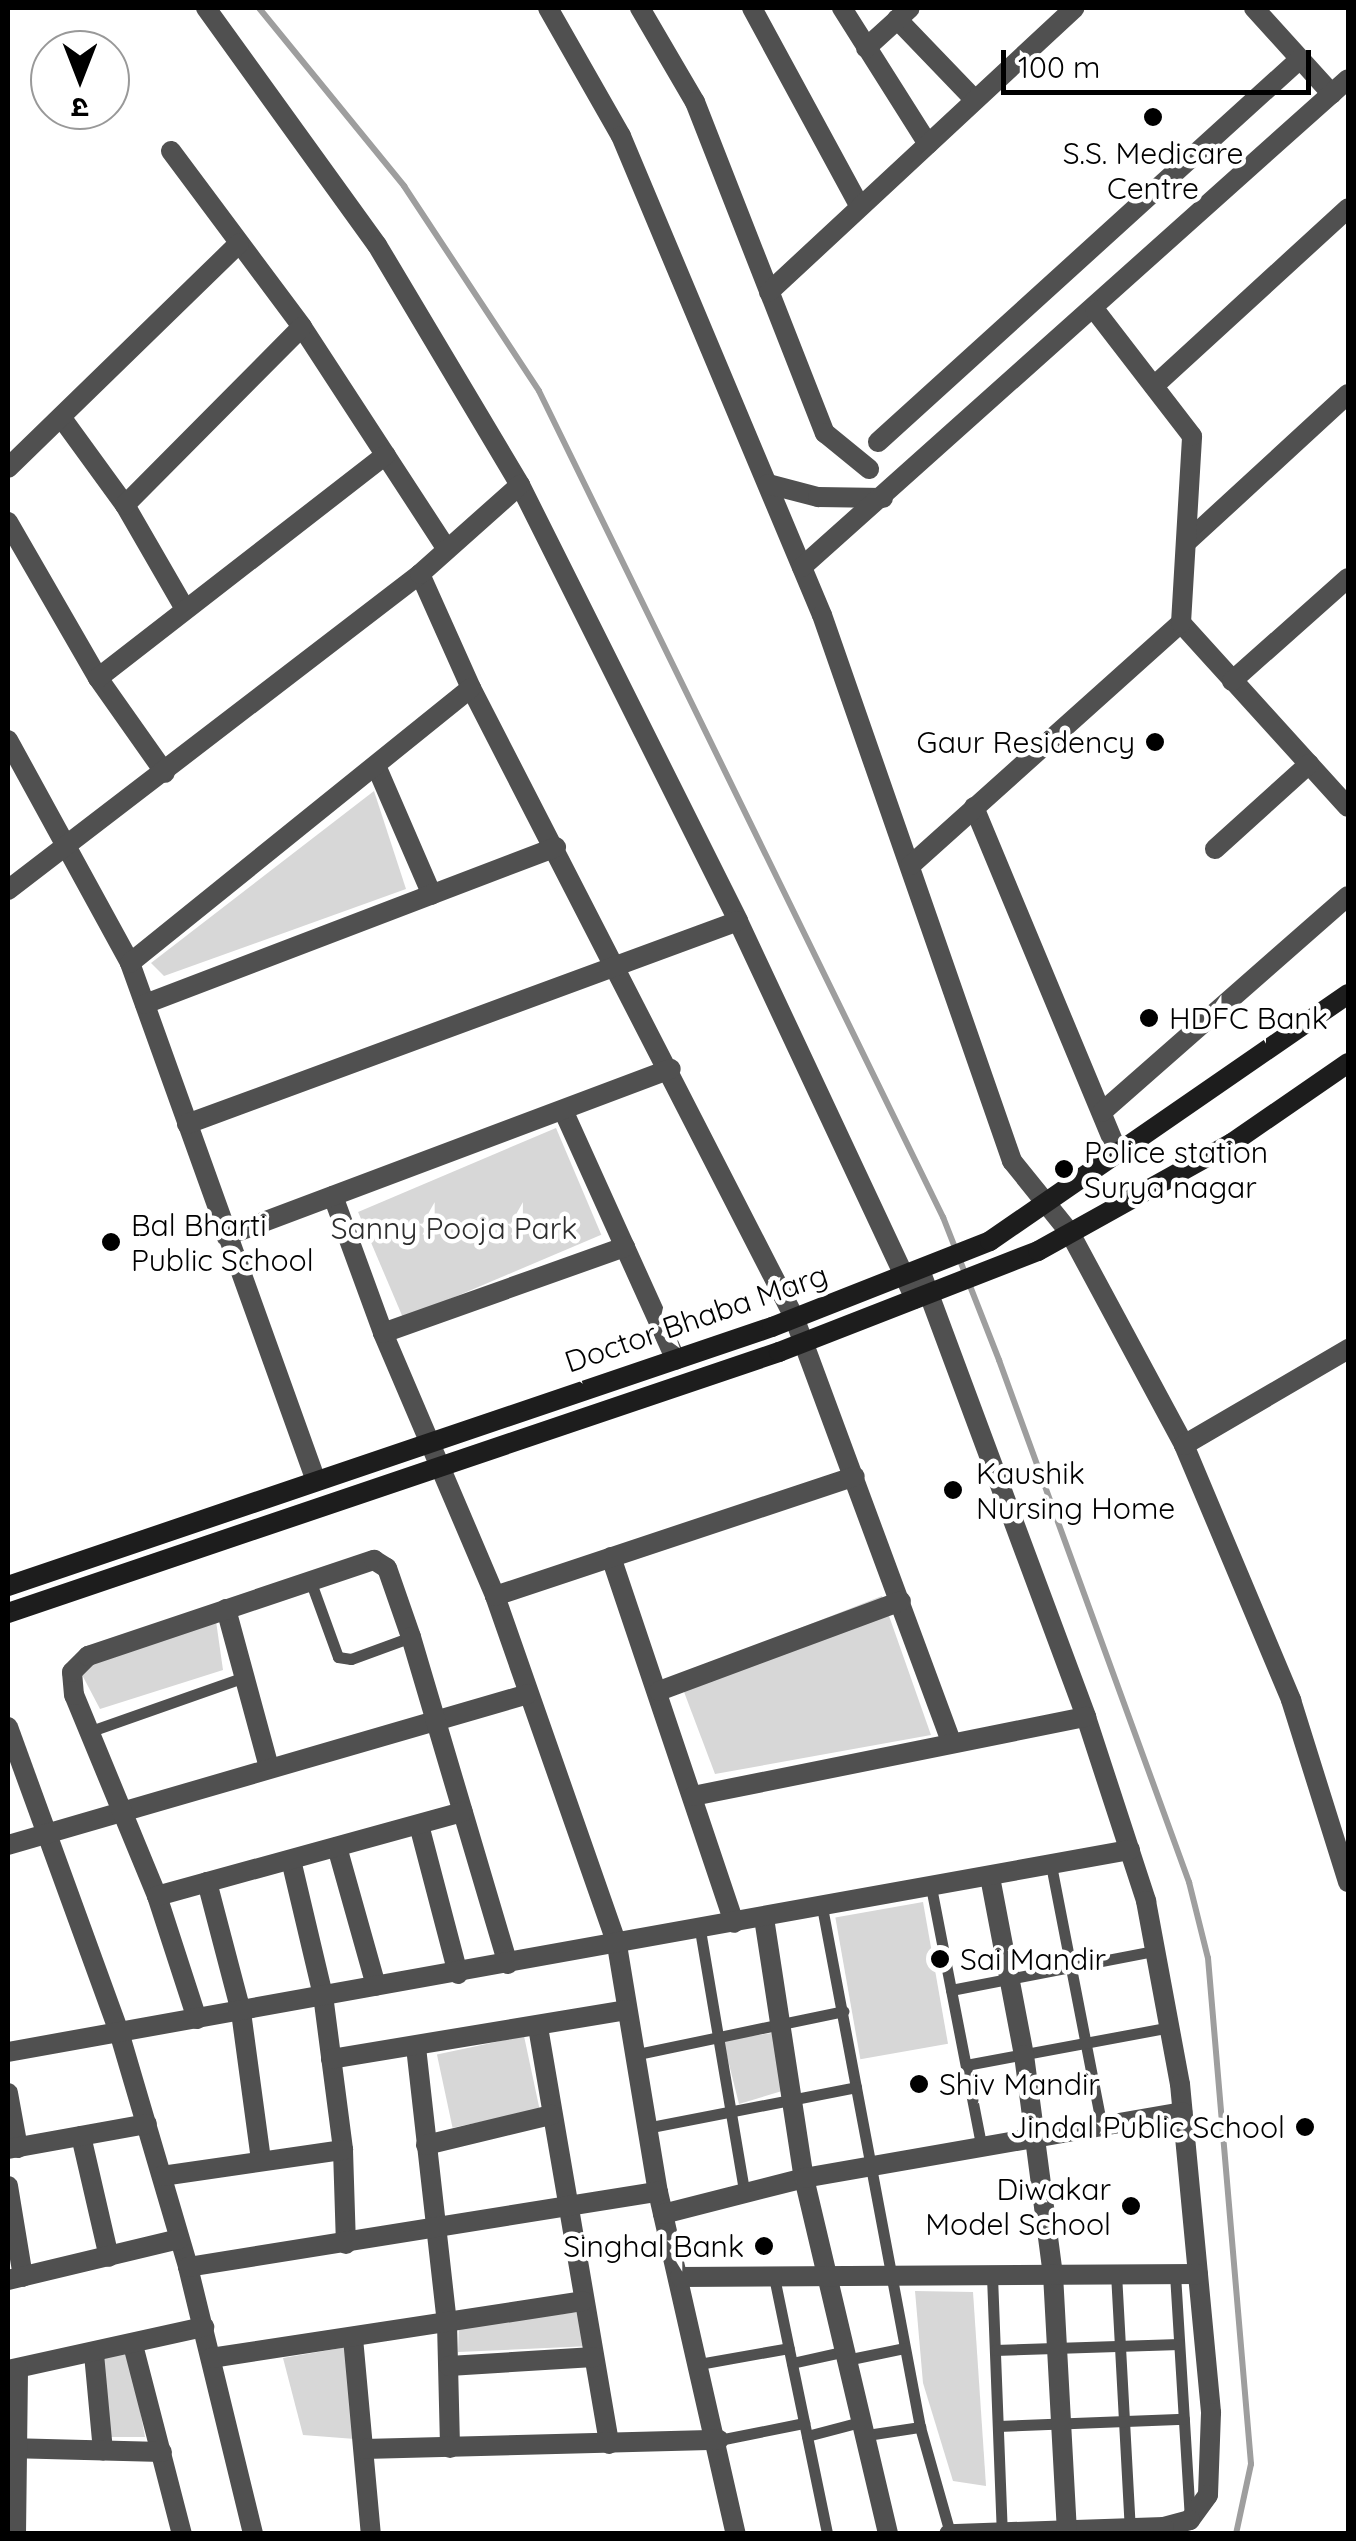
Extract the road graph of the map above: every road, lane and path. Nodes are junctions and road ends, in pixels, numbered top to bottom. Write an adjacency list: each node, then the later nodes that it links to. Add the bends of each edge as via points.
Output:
1 (206, 8): 30 (street, via 376,245)
2 (548, 8): 29 (street, via 621,136)
3 (640, 8): 19 (street, via 695,102)
4 (752, 8): 16 (street)
5 (842, 8): 9 (street)
6 (1076, 8): 13 (street)
7 (1254, 8): 10 (street)
8 (904, 13): 9 (street); 13 (street)
9 (866, 48): 14 (street)
10 (1300, 59): 12 (street); 25 (street)
11 (1348, 79): 12 (street)
12 (1332, 94): 20 (street)
13 (975, 100): 14 (street)
14 (928, 144): 16 (street)
15 (172, 152): 18 (street)
16 (860, 207): 19 (street)
17 (1348, 208): 22 (street)
18 (239, 243): 21 (street); 24 (street)
19 (768, 292): 28 (street, via 825,434)
20 (1095, 310): 22 (street); 31 (street)
21 (302, 327): 26 (street); 32 (street)
22 (1154, 386): 34 (street, via 1194,446)
23 (1348, 394): 34 (street)
24 (61, 417): 27 (street); 32 (street)
25 (878, 442)
26 (386, 456): 35 (street); 39 (street)
27 (8, 468)
28 (869, 469)
29 (768, 484): 31 (street, via 818,497); 36 (street)
30 (520, 485): 35 (street); 57 (street)
31 (883, 498): 36 (street)
32 (125, 506): 39 (street)
33 (8, 522): 41 (street)
34 (1188, 541): 40 (street)
35 (445, 546): 37 (street)
36 (802, 567): 53 (street)
37 (420, 574): 43 (street); 47 (street)
38 (1348, 578): 42 (street)
39 (185, 609): 41 (street)
40 (1181, 624): 42 (street); 48 (street)
41 (98, 678): 47 (street)
42 (1232, 681): 45 (street)
43 (471, 688): 46 (street); 51 (street)
44 (9, 747): 50 (street)
45 (1309, 764): 49 (street); 52 (street)
46 (378, 768): 55 (street); 58 (street)
47 (165, 773): 50 (street)
48 (974, 807): 53 (street); 65 (street)
49 (1348, 808)
50 (67, 844): 54 (street); 58 (street)
51 (556, 847): 55 (street); 59 (street)
52 (1214, 848)
53 (911, 865): 69 (street, via 1012,1161)
54 (8, 890)
55 (432, 895): 61 (street)
56 (1348, 896): 65 (street)
57 (738, 921): 59 (street); 73 (street)
58 (130, 963): 61 (street)
59 (614, 964): 63 (street); 66 (street)
60 (1348, 994): 67 (street, Doctor Bhaba Marg)
61 (145, 1004): 66 (street)
62 (1348, 1063): 70 (street, Doctor Bhaba Marg, via 1232,1143)
63 (672, 1069): 64 (street); 75 (street)
64 (563, 1110): 68 (street); 72 (street)
65 (1102, 1112): 67 (street)
66 (187, 1124): 71 (street)
67 (1119, 1155): 69 (street, Doctor Bhaba Marg)
68 (333, 1196): 71 (street); 76 (street)
69 (1045, 1203): 70 (street); 73 (street, Doctor Bhaba Marg, via 990,1240)
70 (1070, 1233): 74 (street, Doctor Bhaba Marg); 81 (street)
71 (226, 1236): 84 (street)
72 (625, 1248): 76 (street); 79 (street)
73 (921, 1269): 74 (street); 75 (street, Doctor Bhaba Marg)
74 (931, 1293): 77 (street, Doctor Bhaba Marg); 96 (street)
75 (794, 1317): 77 (street); 79 (street, Doctor Bhaba Marg)
76 (383, 1333): 80 (street)
77 (802, 1340): 82 (street, Doctor Bhaba Marg); 83 (street)
78 (1348, 1349): 81 (street)
79 (676, 1360): 80 (street, Doctor Bhaba Marg)
80 (431, 1440): 82 (street); 84 (street, Doctor Bhaba Marg)
81 (1184, 1445): 114 (street, via 1292,1700)
82 (442, 1464): 88 (street); 91 (street, Doctor Bhaba Marg)
83 (856, 1476): 85 (street); 89 (street)
84 (316, 1481): 87 (street, Doctor Bhaba Marg)
85 (611, 1557): 88 (street); 94 (street)
86 (310, 1580): 90 (street); 92 (street, via 381,1562); 92 (lane, via 338,1657 352,1659)
87 (8, 1586)
88 (495, 1596): 95 (street)
89 (900, 1601): 94 (street); 100 (street)
90 (226, 1609): 93 (street); 99 (street, via 78,1664 72,1682)
91 (8, 1613)
92 (411, 1637): 97 (street)
93 (244, 1676): 99 (lane); 101 (street)
94 (659, 1691): 102 (street)
95 (528, 1694): 97 (street); 121 (street)
96 (1086, 1717): 100 (street); 109 (street)
97 (434, 1720): 101 (street); 103 (street)
98 (8, 1726): 106 (street)
99 (91, 1731): 104 (street)
100 (952, 1743): 102 (street)
101 (269, 1768): 104 (street)
102 (693, 1796): 119 (street)
103 (463, 1812): 105 (street); 123 (street)
104 (123, 1813): 106 (street); 116 (street)
105 (418, 1825): 108 (street); 125 (street)
106 (48, 1834): 107 (street); 137 (street)
107 (8, 1845)
108 (337, 1847): 110 (street); 127 (street)
109 (1130, 1850): 111 (street); 122 (street)
110 (290, 1860): 113 (street); 129 (street)
111 (1051, 1865): 112 (street); 124 (lane)
112 (990, 1876): 115 (street); 126 (street)
113 (208, 1882): 116 (street); 132 (street)
114 (1348, 1882)
115 (931, 1887): 117 (street); 128 (lane)
116 (157, 1896): 133 (street)
117 (822, 1908): 118 (street); 131 (lane)
118 (764, 1918): 119 (street); 134 (street)
119 (734, 1923): 120 (street)
120 (700, 1930): 121 (street); 138 (lane)
121 (617, 1945): 123 (street); 130 (street)
122 (1158, 1950): 124 (lane); 136 (street)
123 (508, 1964): 125 (street)
124 (1071, 1968): 126 (lane); 139 (lane)
125 (458, 1974): 127 (street)
126 (1010, 1980): 128 (lane); 143 (street)
127 (376, 1986): 129 (street)
128 (951, 1990): 145 (lane)
129 (323, 1995): 132 (street); 144 (street)
130 (626, 2010): 135 (street); 142 (street)
131 (843, 2011): 134 (lane); 146 (lane)
132 (241, 2012): 133 (street); 161 (street)
133 (198, 2019): 137 (street)
134 (778, 2024): 138 (lane); 148 (street)
135 (538, 2027): 140 (street); 151 (street)
136 (1172, 2027): 139 (lane); 150 (street)
137 (119, 2032): 141 (street); 152 (street)
138 (714, 2035): 142 (lane); 149 (lane)
139 (1086, 2044): 143 (lane); 154 (lane)
140 (416, 2048): 144 (street); 157 (street)
141 (8, 2052)
142 (633, 2055): 153 (street)
143 (1024, 2055): 145 (lane); 156 (street)
144 (331, 2059): 160 (street)
145 (966, 2065): 159 (lane)
146 (856, 2087): 148 (lane); 162 (lane)
147 (8, 2092): 158 (street)
148 (791, 2097): 149 (lane); 164 (street)
149 (730, 2112): 153 (lane); 166 (lane)
150 (1182, 2112): 154 (street); 178 (street)
151 (552, 2115): 157 (street); 168 (street)
152 (146, 2124): 155 (street); 163 (street)
153 (646, 2128): 167 (street)
154 (1102, 2128): 156 (street)
155 (81, 2136): 158 (street); 173 (street)
156 (1036, 2140): 159 (street); 176 (street)
157 (426, 2146): 170 (street)
158 (13, 2149)
159 (982, 2149): 162 (street)
160 (343, 2150): 161 (street); 172 (street)
161 (261, 2160): 163 (street)
162 (872, 2166): 164 (street); 179 (lane)
163 (162, 2176): 171 (street)
164 (804, 2178): 166 (street); 184 (street)
165 (8, 2186): 183 (street)
166 (744, 2190): 169 (street)
167 (658, 2192): 168 (street); 169 (street)
168 (570, 2206): 170 (street); 185 (street)
169 (663, 2214): 180 (street)
170 (436, 2228): 172 (street); 186 (street)
171 (179, 2239): 173 (street); 174 (street)
172 (346, 2244): 174 (street)
173 (109, 2257): 183 (street)
174 (188, 2267): 187 (street)
175 (1116, 2273): 176 (street); 177 (street); 191 (lane)
176 (1053, 2274): 181 (street); 194 (street)
177 (1175, 2274): 178 (street); 189 (lane)
178 (1198, 2274): 218 (street, via 1211,2413 1208,2495)
179 (890, 2275): 181 (street); 184 (street); 193 (lane)
180 (680, 2276): 182 (street); 201 (street)
181 (992, 2276): 195 (lane)
182 (774, 2277): 184 (street); 192 (lane)
183 (16, 2278)
184 (832, 2278): 197 (street)
185 (584, 2301): 186 (street); 199 (street)
186 (447, 2323): 188 (street); 202 (street)
187 (204, 2327): 190 (street); 198 (street)
188 (353, 2338): 198 (street); 215 (street)
189 (1179, 2344): 191 (lane); 204 (lane)
190 (133, 2345): 196 (street); 217 (street)
191 (1120, 2346): 194 (lane); 205 (lane)
192 (789, 2348): 200 (lane); 201 (lane)
193 (904, 2348): 197 (lane); 209 (lane)
194 (1057, 2348): 195 (lane); 206 (street)
195 (994, 2350): 207 (lane)
196 (94, 2354): 203 (street); 216 (street)
197 (850, 2355): 200 (lane); 208 (street)
198 (211, 2358): 224 (street)
199 (594, 2358): 202 (street); 212 (street)
200 (792, 2363): 210 (lane)
201 (699, 2364): 211 (street)
202 (449, 2366): 214 (street)
203 (13, 2369): 213 (street)
204 (1184, 2419): 205 (lane); 218 (lane)
205 (1124, 2421): 206 (lane); 219 (lane)
206 (1061, 2424): 207 (lane); 220 (street)
207 (998, 2426): 221 (lane)
208 (866, 2428): 209 (lane); 210 (lane); 228 (street)
209 (920, 2428): 229 (lane)
210 (806, 2430): 211 (lane); 227 (lane)
211 (719, 2440): 212 (street); 226 (street)
212 (609, 2444): 214 (street)
213 (12, 2448): 216 (street); 222 (street)
214 (450, 2448): 215 (street)
215 (364, 2450): 225 (street)
216 (103, 2452): 217 (street)
217 (162, 2452): 223 (street)
218 (1190, 2520): 219 (street)
219 (1130, 2528): 220 (street)
220 (1067, 2530): 221 (street)
221 (1002, 2532): 229 (street)
222 (16, 2534)
223 (182, 2534)
224 (253, 2534)
225 (372, 2534)
226 (736, 2534)
227 (827, 2534)
228 (888, 2534)
229 (949, 2534)

